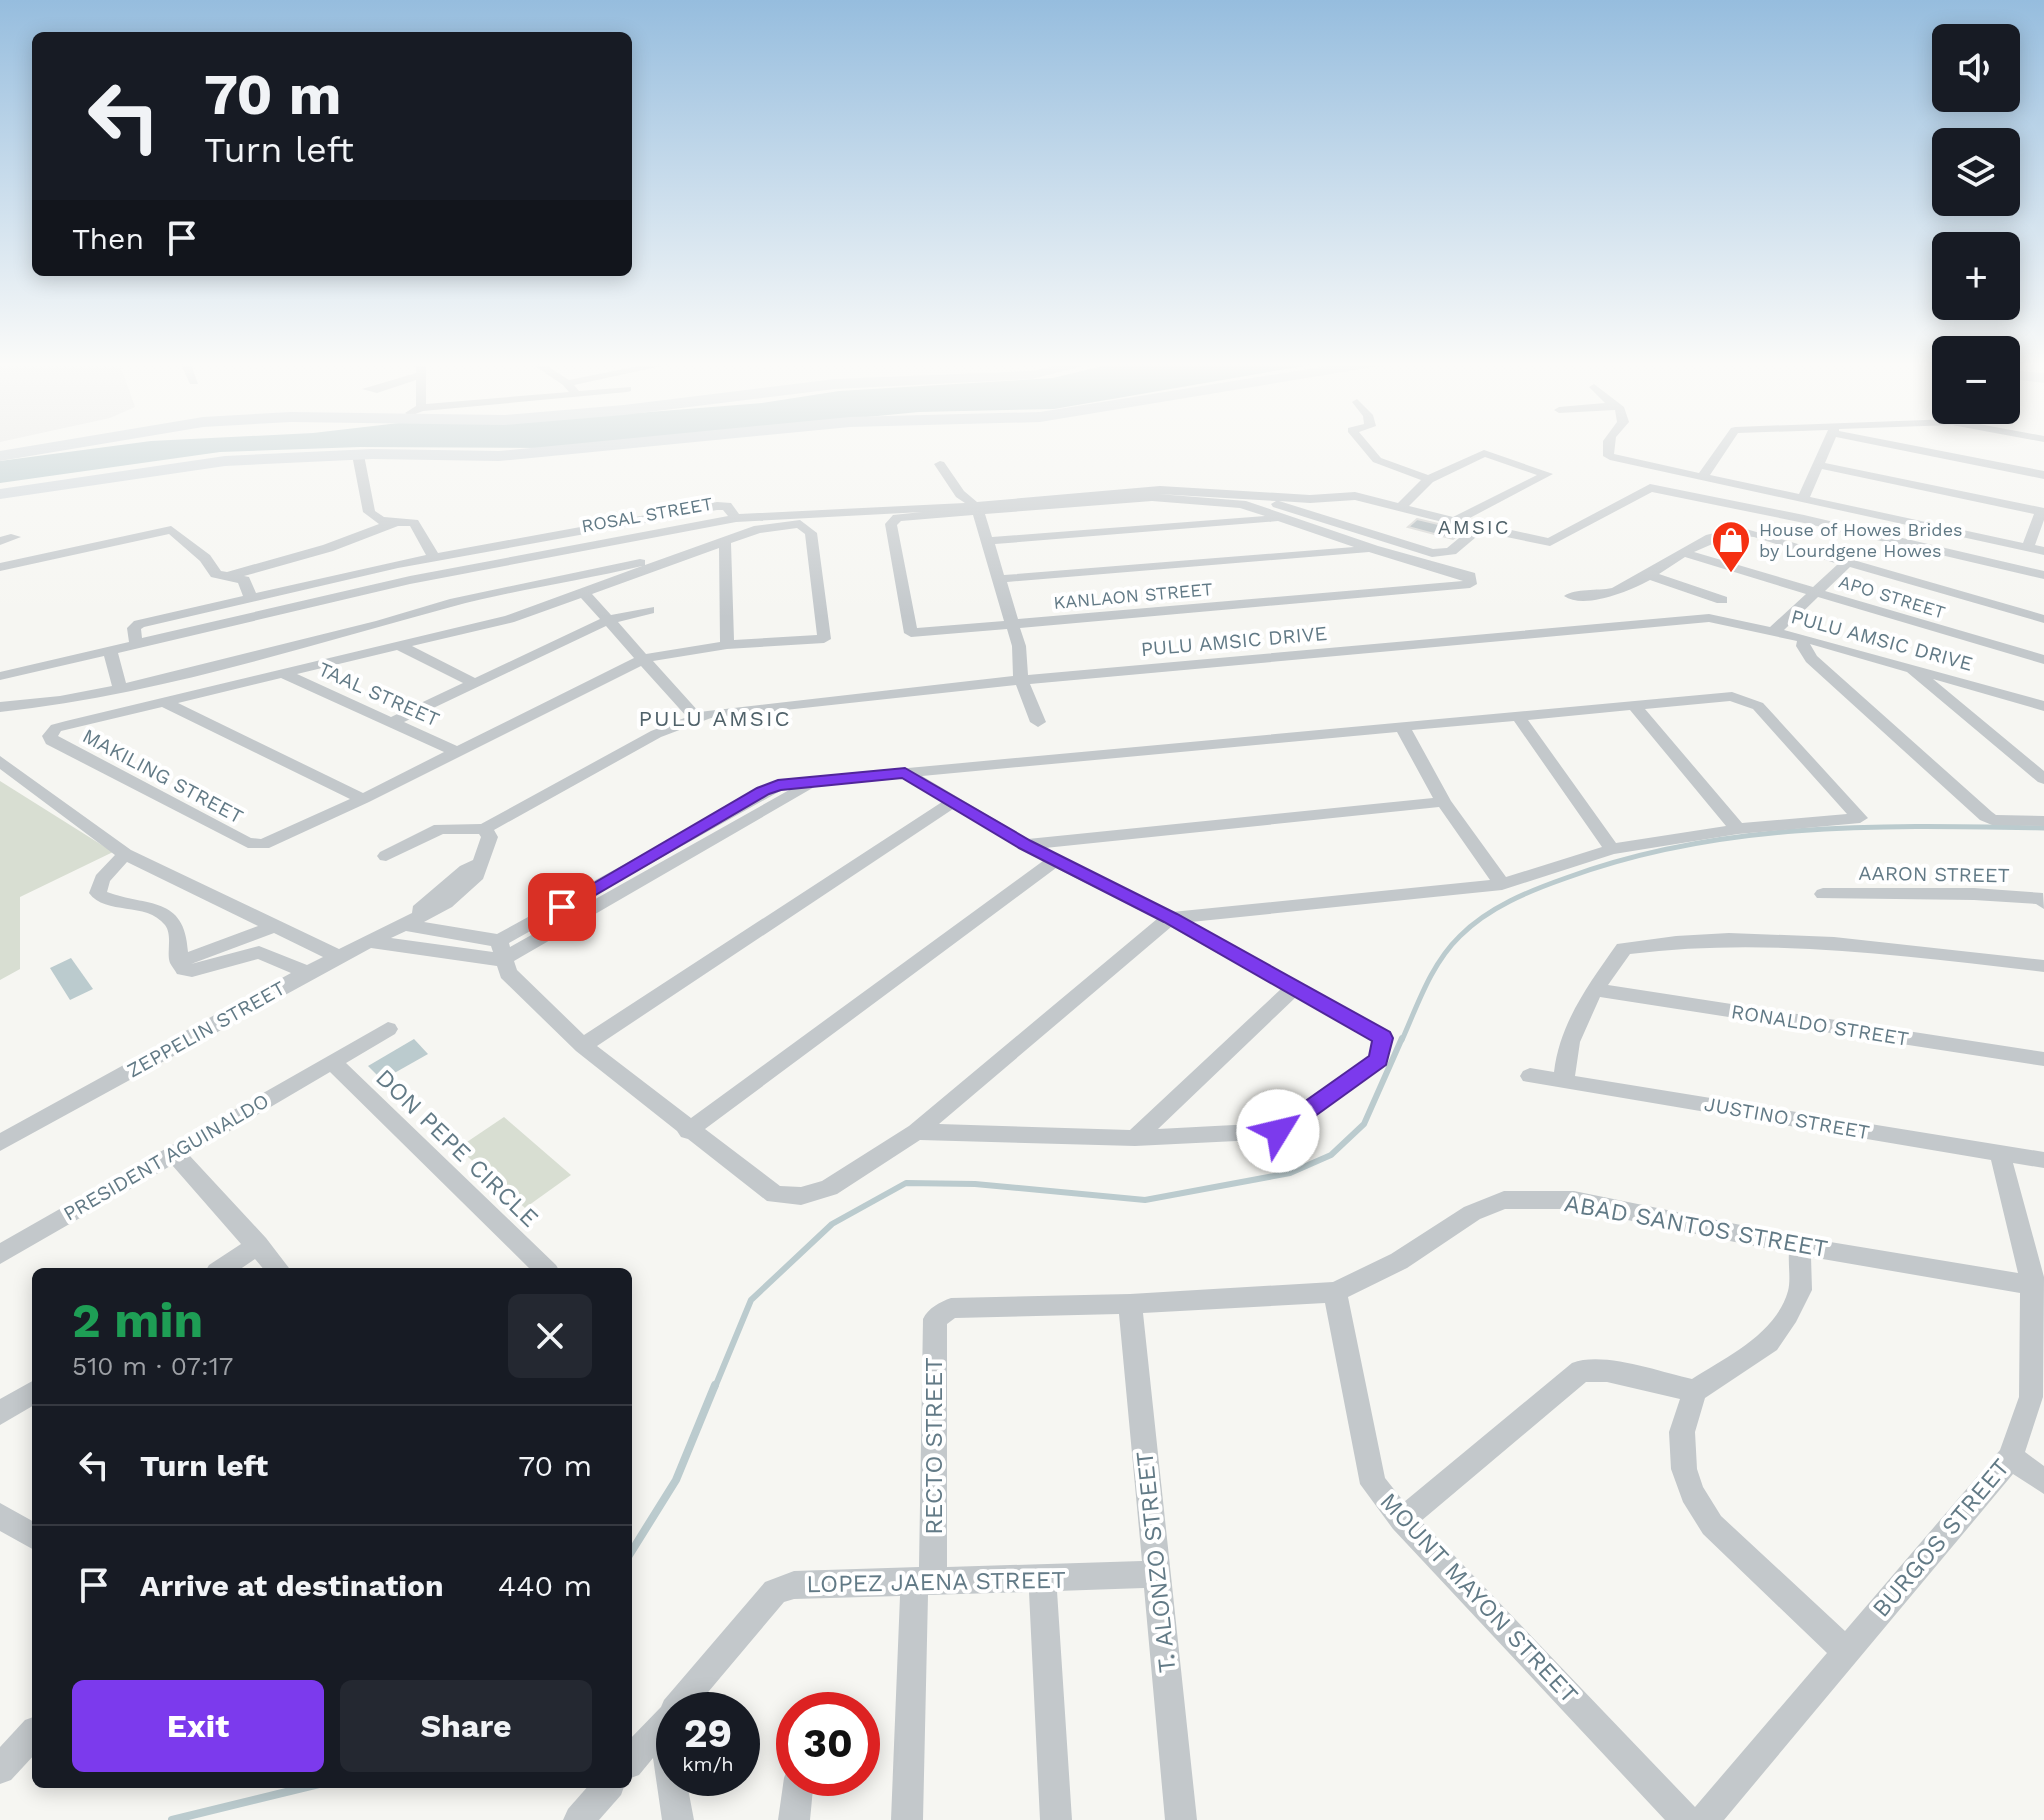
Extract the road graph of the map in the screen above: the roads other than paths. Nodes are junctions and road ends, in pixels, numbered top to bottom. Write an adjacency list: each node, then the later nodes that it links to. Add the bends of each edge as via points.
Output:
1 (54, 447): 9 (street)
2 (601, 447): 8 (street, via 510,456)
3 (1366, 447): 14 (street, via 1377,460)
4 (1609, 447): 13 (street, via 1609,456)
5 (1723, 447): 13 (street)
6 (1827, 447): 11 (street)
7 (1913, 447): 12 (street)
8 (358, 455): 16 (street, via 193,464); 27 (street, via 369,512 381,521)
9 (0, 456)
10 (940, 464): 21 (street)
11 (1820, 465): 19 (street); 22 (street)
12 (2044, 475)
13 (1703, 476): 19 (street)
14 (1429, 479): 20 (street); 26 (street, via 1484,453 1547,474)
15 (1326, 486): 18 (street)
16 (0, 494)
17 (1258, 494): 18 (street, ROSAL STREET); 21 (street, ROSAL STREET, via 1160,490); 29 (street, via 1432,553 1451,551)
18 (1355, 496): 20 (street, ROSAL STREET)
19 (1803, 498): 35 (street)
20 (1401, 507): 26 (street, ROSAL STREET)
21 (975, 508): 24 (street, ROSAL STREET); 25 (street, via 1197,498 1242,504); 33 (street); 55 (street, KANLAON STREET, via 897,518 891,524 911,633)
22 (2043, 512): 35 (street)
23 (736, 518): 24 (street, ROSAL STREET); 31 (street, via 727,506 717,506); 48 (street, ROSAL STREET)
24 (774, 518): 48 (street, via 672,556)
25 (1277, 518): 33 (street); 36 (street)
26 (1455, 521): 29 (street, ROSAL STREET)
27 (397, 522): 39 (street, via 420,527); 43 (street)
28 (537, 522): 31 (street)
29 (1480, 527): 42 (street, ROSAL STREET, via 1550,542 1650,488)
30 (15, 537): 32 (street)
31 (543, 537): 39 (street)
32 (0, 541)
33 (989, 541): 45 (street)
34 (725, 542): 47 (street, MAKILING STREET); 59 (street); 59 (street, MAKILING STREET, via 770,527 800,524 811,533 824,639)
35 (2028, 548): 37 (street)
36 (1373, 549): 45 (street); 55 (street, KANLAON STREET, via 1470,576 1470,584)
37 (2044, 551)
38 (1684, 553): 40 (street, via 1738,530); 44 (street); 46 (street, APO STREET)
39 (434, 558): 50 (street)
40 (1847, 563): 46 (street); 53 (street)
41 (0, 567): 43 (street, via 171,530 216,574)
42 (2044, 575)
43 (228, 576): 50 (street, via 244,580)
44 (1651, 576): 49 (street, via 1603,597); 51 (street)
45 (1000, 579): 55 (street)
46 (1813, 592): 56 (street); 63 (street, APO STREET)
47 (584, 593): 54 (street); 60 (street, MAKILING STREET, via 509,619)
48 (426, 594): 58 (street, ROSAL STREET); 69 (street)
49 (1571, 596)
50 (251, 598): 58 (street, via 139,624 134,628)
51 (1722, 600)
52 (649, 610): 54 (street)
53 (2044, 619)
54 (609, 620): 62 (street); 68 (street)
55 (1013, 624): 67 (street)
56 (1774, 631): 57 (street, PULU AMSIC DRIVE); 67 (street, PULU AMSIC DRIVE, via 1701,618)
57 (1804, 638): 64 (street, PULU AMSIC DRIVE); 86 (street, via 1811,659 1990,819)
58 (136, 644): 61 (street, ROSAL STREET)
59 (727, 645): 62 (street, MAKILING STREET)
60 (400, 646): 65 (street, MAKILING STREET); 68 (street)
61 (110, 650): 66 (street, ROSAL STREET); 69 (street)
62 (645, 658): 75 (street); 79 (street, MAKILING STREET)
63 (2044, 660)
64 (1908, 666): 72 (street, PULU AMSIC DRIVE); 82 (street)
65 (284, 674): 70 (street, MAKILING STREET); 76 (street, TAAL STREET)
66 (0, 676)
67 (1021, 680): 75 (street, PULU AMSIC DRIVE); 77 (street)
68 (472, 682): 76 (street)
69 (120, 689): 73 (street)
70 (166, 703): 83 (street); 83 (street, MAKILING STREET, via 56,728 50,736 248,843 275,839)
71 (1635, 706): 74 (street); 88 (street); 88 (street, via 1732,696 1758,706 1860,818)
72 (2044, 706)
73 (0, 707)
74 (1518, 716): 78 (street); 90 (street)
75 (696, 718): 87 (street, PULU AMSIC DRIVE, via 656,734)
76 (394, 721): 79 (street, TAAL STREET)
77 (1038, 722)
78 (1402, 727): 81 (street); 84 (street)
79 (457, 752): 83 (street, MAKILING STREET)
80 (0, 761): 91 (street)
81 (905, 773): 85 (street); 102 (street, via 815,781)
82 (2044, 779)
83 (363, 799)
84 (1443, 802): 89 (street); 94 (street)
85 (951, 803): 89 (street); 111 (street)
86 (2044, 821)
87 (484, 829): 92 (street, via 440,829); 98 (street, ZEPPELIN STREET, via 489,847 477,875 459,893)
88 (1738, 829): 90 (street)
89 (1025, 845): 93 (street)
90 (1612, 849): 94 (street)
91 (125, 854): 99 (street); 105 (street, via 102,879 98,893 164,913 176,929)
92 (386, 856)
93 (1055, 860): 97 (street); 116 (street)
94 (1502, 884): 97 (street)
95 (1823, 894): 96 (street, AARON STREET, via 1974,894)
96 (2044, 901)
97 (1170, 918): 108 (street); 117 (street)
98 (408, 920): 100 (street); 101 (street, ZEPPELIN STREET)
99 (275, 926): 104 (street); 105 (street)
100 (462, 935): 102 (street); 103 (street)
101 (371, 942): 103 (street); 104 (street, ZEPPELIN STREET)
102 (501, 951): 103 (street); 111 (street, via 508,973)
103 (452, 953)
104 (339, 957): 107 (street, ZEPPELIN STREET)
105 (179, 962): 107 (street, via 192,971 259,952)
106 (2044, 966): 109 (street, via 1834,942 1733,937 1624,948)
107 (307, 973): 119 (street, ZEPPELIN STREET)
108 (1293, 989): 118 (street); 118 (street, via 1383,1038 1378,1060 1278,1131)
109 (1595, 990): 112 (street, RONALDO STREET); 115 (street, via 1565,1049)
110 (388, 1029): 113 (street, PRESIDENT AGUINALDO)
111 (583, 1046): 116 (street)
112 (2044, 1059)
113 (332, 1061): 120 (street, PRESIDENT AGUINALDO); 128 (street, DON PEPE CIRCLE)
114 (1530, 1076): 115 (street, JUSTINO STREET)
115 (1564, 1079): 121 (street, JUSTINO STREET)
116 (688, 1131): 117 (street, via 775,1195 801,1196 829,1188)
117 (916, 1132): 118 (street)
118 (1135, 1138)
119 (0, 1143)
120 (174, 1152): 123 (street); 125 (street, PRESIDENT AGUINALDO)
121 (2000, 1154): 122 (street, JUSTINO STREET); 129 (street, BURGOS STREET)
122 (2044, 1160)
123 (258, 1245): 126 (street); 127 (street)
124 (1800, 1246): 129 (street, ABAD SANTOS STREET); 130 (street, ABAD SANTOS STREET, via 1574,1200 1504,1200); 133 (street, via 1800,1290 1788,1315 1768,1342)
125 (0, 1254)
126 (223, 1268)
127 (277, 1268)
128 (544, 1268)
129 (2038, 1286): 136 (street, BURGOS STREET, via 2031,1397)
130 (1335, 1292): 131 (street, ABAD SANTOS STREET); 139 (street, MOUNT MAYON STREET, via 1373,1484)
131 (1130, 1304): 132 (street, ABAD SANTOS STREET); 141 (street, T. ALONZO STREET)
132 (940, 1312): 143 (street, RECTO STREET, via 935,1319)
133 (1695, 1391): 139 (street, via 1607,1371 1581,1371); 144 (street, via 1682,1432 1684,1469 1692,1493 1712,1525)
134 (32, 1393): 135 (street)
135 (0, 1413)
136 (2011, 1457): 137 (street); 144 (street, BURGOS STREET)
137 (2044, 1482)
138 (0, 1516): 140 (street)
139 (1402, 1520): 159 (street, MOUNT MAYON STREET)
140 (32, 1536)
141 (1158, 1574): 142 (street, LOPEZ JAENA STREET); 158 (street, T. ALONZO STREET)
142 (1042, 1580): 143 (street, LOPEZ JAENA STREET); 157 (street)
143 (923, 1583): 145 (street, LOPEZ JAENA STREET, via 794,1585 775,1592); 156 (street, RECTO STREET)
144 (1846, 1651): 160 (street, BURGOS STREET)
145 (690, 1692)
146 (656, 1731): 148 (street, LOPEZ JAENA STREET)
147 (32, 1735): 149 (street)
148 (632, 1759)
149 (0, 1769)
150 (607, 1788): 153 (street)
151 (676, 1796): 154 (street)
152 (797, 1796): 155 (street)
153 (579, 1820)
154 (678, 1820)
155 (794, 1820)
156 (907, 1820)
157 (1056, 1820)
158 (1181, 1820)
159 (1686, 1820)
160 (1704, 1820)

